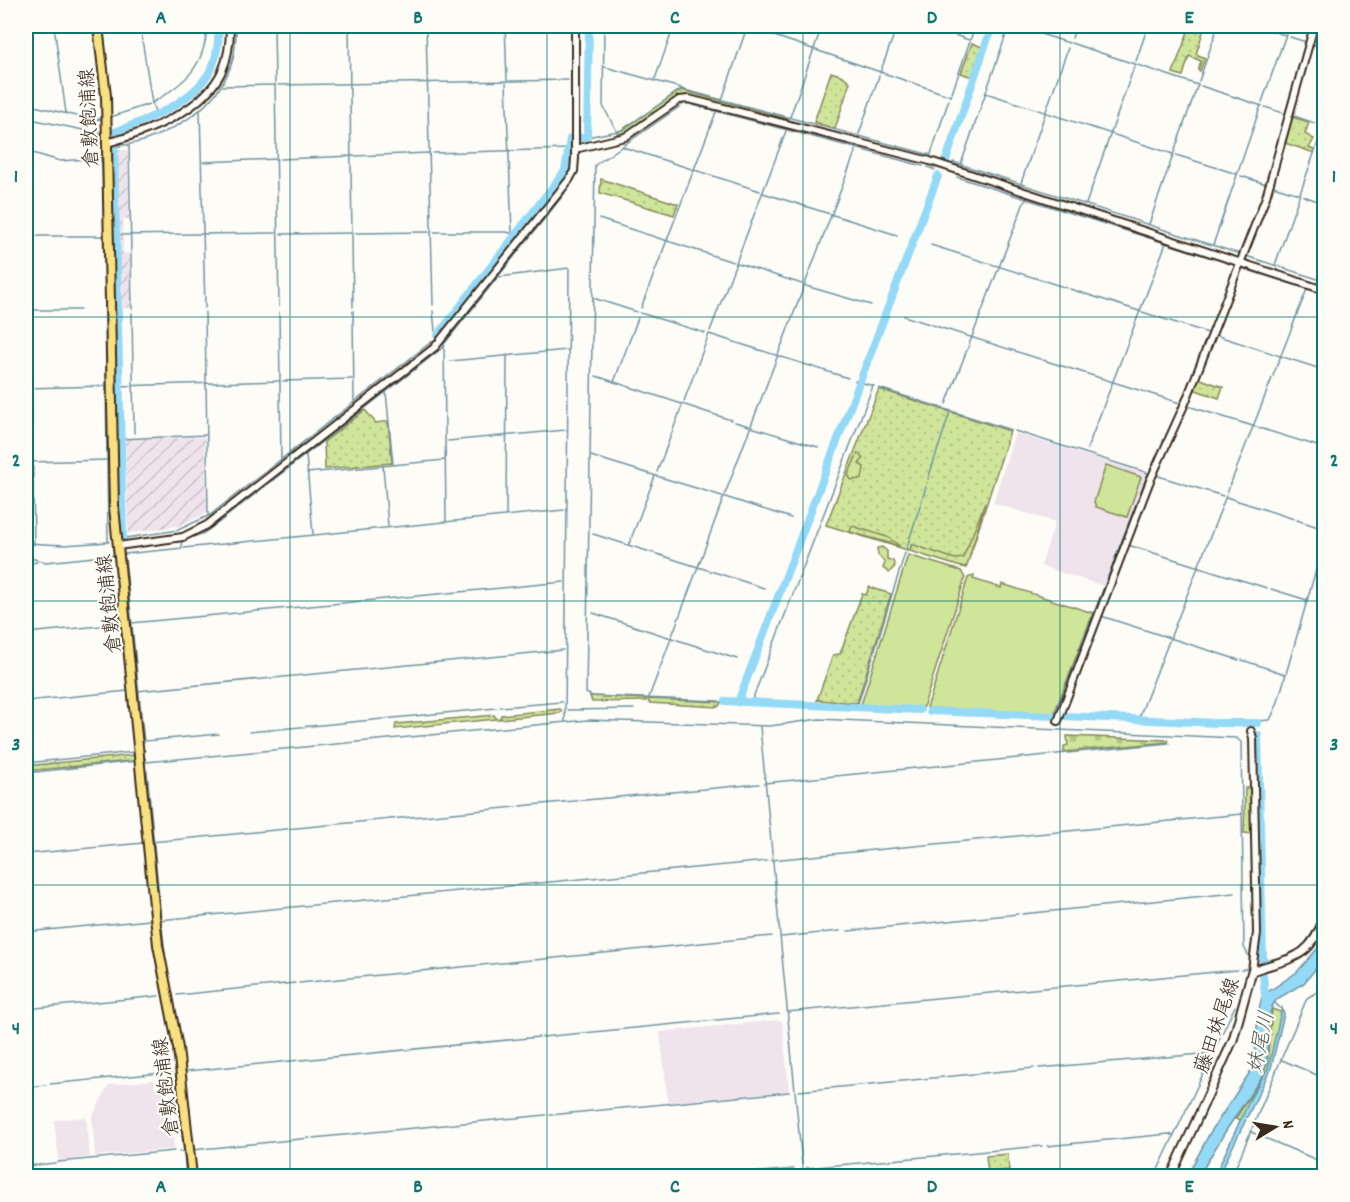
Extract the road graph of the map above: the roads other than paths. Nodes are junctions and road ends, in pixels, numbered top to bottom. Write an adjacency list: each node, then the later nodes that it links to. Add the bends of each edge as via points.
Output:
1 (98, 26): 5 (main road, 倉敷飽浦線)
2 (230, 26): 5 (street, via 225,63 208,89 185,109 158,124)
3 (575, 26): 6 (street)
4 (1314, 26): 7 (street, via 1277,164)
5 (107, 142): 9 (main road, 倉敷飽浦線, via 112,482)
6 (575, 149): 7 (street, via 625,137 684,98 944,166); 9 (street, via 571,178 435,347 207,525 183,537)
7 (1241, 262): 8 (street); 10 (street, via 1145,493)
8 (1324, 290)
9 (122, 546): 14 (main road, 倉敷飽浦線, via 159,953 178,1048)
10 (1058, 721)
11 (1251, 731): 13 (street, via 1257,933)
12 (1324, 918): 13 (main road, 藤田妹尾線, via 1305,951 1288,961)
13 (1252, 971): 15 (main road, 藤田妹尾線, via 1233,1040)
14 (192, 1176)
15 (1171, 1176)

